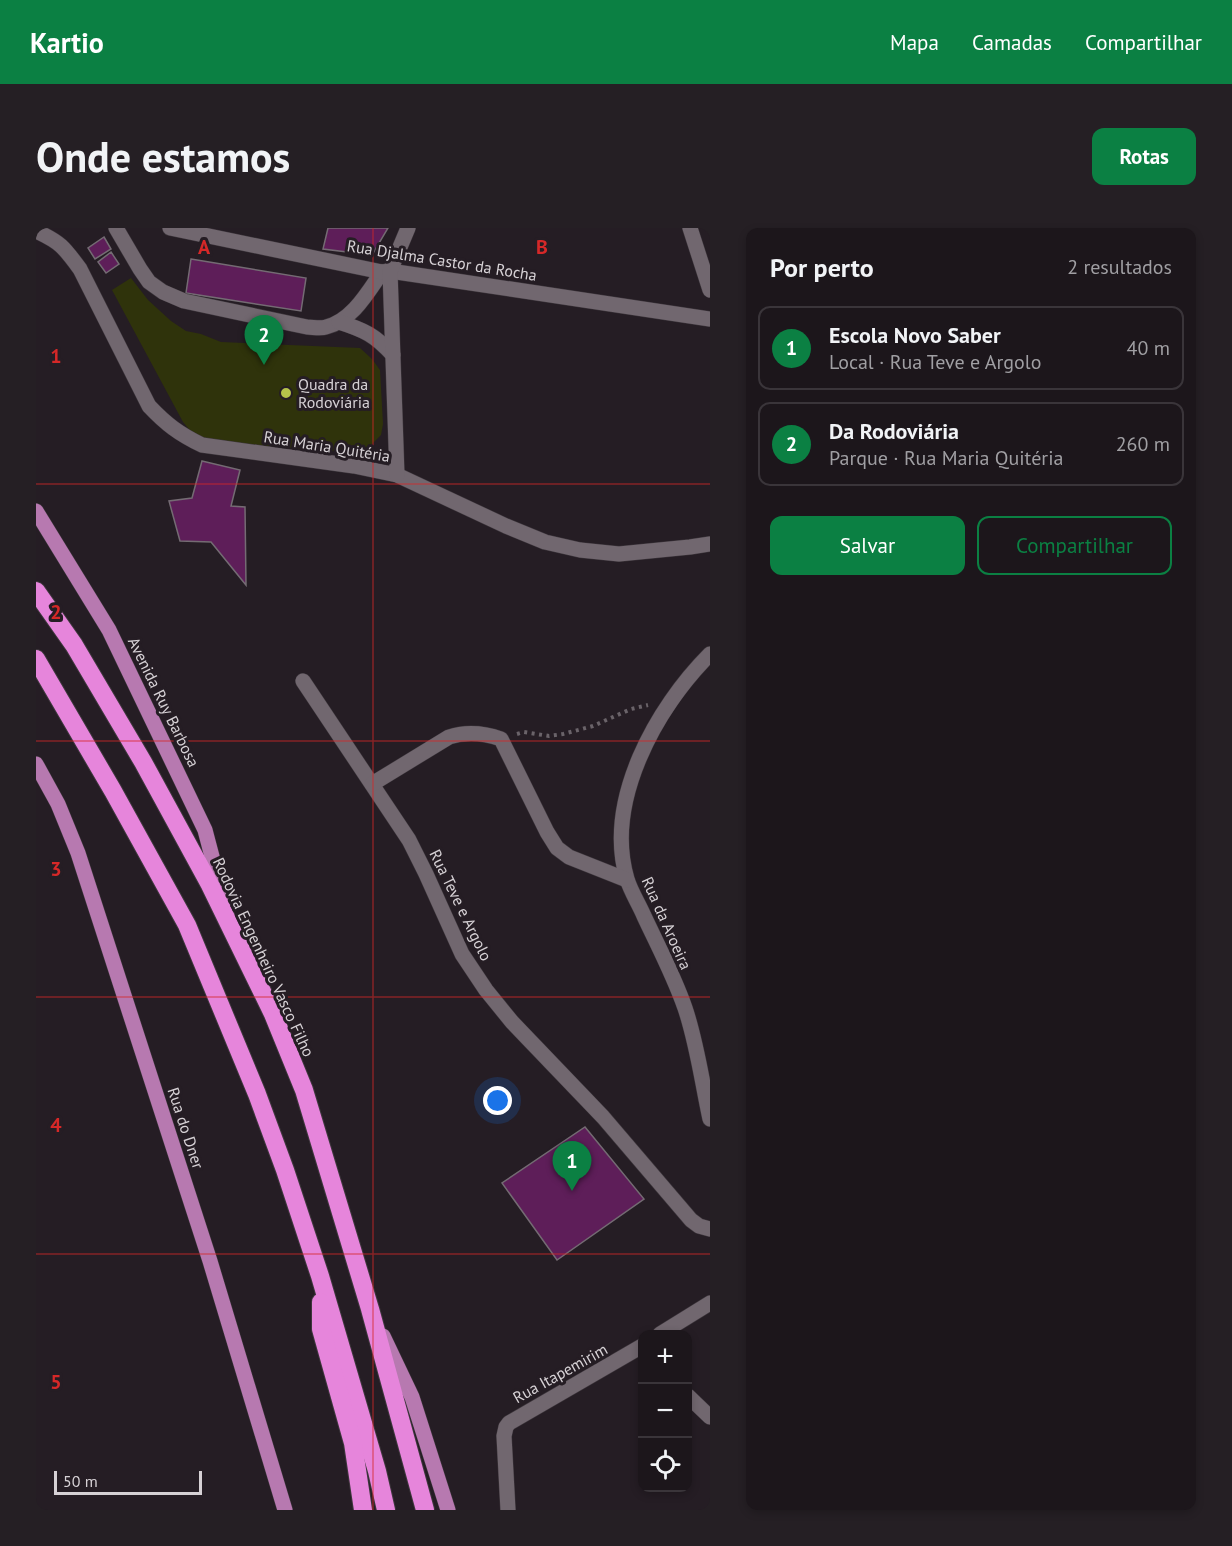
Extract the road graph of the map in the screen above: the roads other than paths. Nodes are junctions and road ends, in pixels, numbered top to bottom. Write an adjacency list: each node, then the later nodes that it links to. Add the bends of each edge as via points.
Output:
1 (116, 228): 9 (street, via 149,282 184,301 307,327 324,328)
2 (170, 228): 6 (street, Rua Djalma Castor da Rocha)
3 (408, 228): 6 (street)
4 (690, 228): 7 (street)
5 (36, 231): 11 (street, Rua Maria Quitéria, via 57,241 80,269 149,406 182,436 202,445)
6 (386, 272): 8 (street, Rua Djalma Castor da Rocha); 9 (street); 10 (street)
7 (710, 290)
8 (710, 319)
9 (339, 322): 10 (street, via 370,334)
10 (393, 355): 11 (street)
11 (397, 475): 13 (street, Rua Maria Quitéria, via 545,542 580,550 619,554)
12 (36, 511): 21 (main road, Avenida Ruy Barbosa, via 109,630 206,830)
13 (710, 544)
14 (36, 591): 21 (highway, Rodovia Engenheiro Vasco Filho, via 74,645 143,762)
15 (710, 654): 20 (street, Rua da Aroeira, via 672,698 644,746 622,819 620,844)
16 (36, 659): 24 (highway, via 187,926 265,1116)
17 (303, 681): 19 (street, Rua Teve e Argolo)
18 (36, 764): 31 (main road, Rua do Dner, via 82,864 210,1261)
19 (372, 784): 20 (street, via 449,737 474,733 501,739 556,848); 23 (street, Rua Teve e Argolo, via 409,840 462,954 486,990 691,1220)
20 (627, 880): 22 (street, Rua da Aroeira, via 685,1009)
21 (229, 922): 26 (highway, Rodovia Engenheiro Vasco Filho, via 304,1090)
22 (710, 1119)
23 (710, 1229)
24 (320, 1276): 32 (highway, via 321,1329 353,1443); 33 (highway)
25 (710, 1303): 27 (street)
26 (370, 1309): 34 (highway, Rodovia Engenheiro Vasco Filho); 35 (main road, via 412,1397)
27 (668, 1330)
28 (638, 1352): 36 (street, Rua Itapemirim, via 509,1422 504,1436)
29 (692, 1401): 30 (street)
30 (710, 1417)
31 (285, 1510)
32 (363, 1510)
33 (386, 1510)
34 (425, 1510)
35 (448, 1510)
36 (508, 1510)

